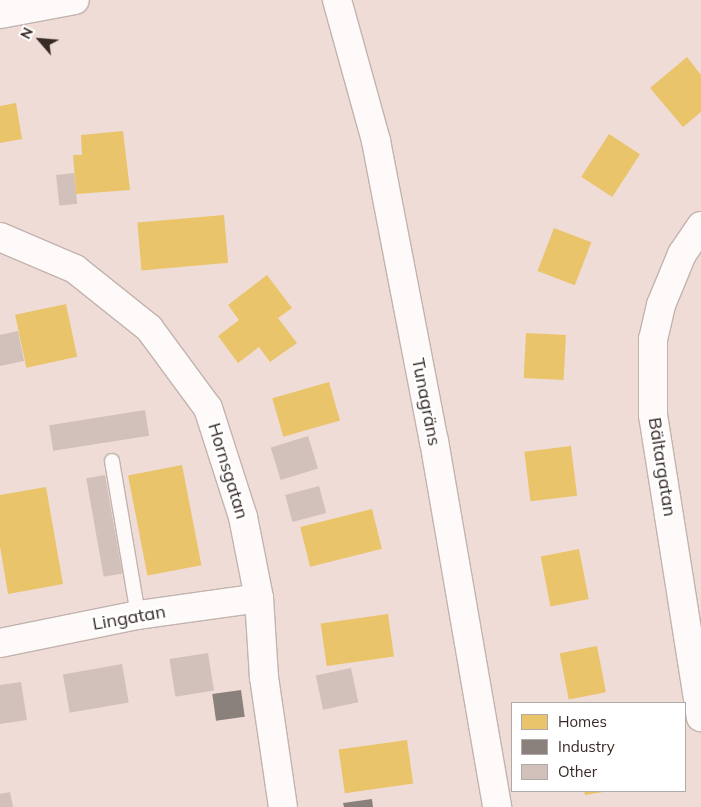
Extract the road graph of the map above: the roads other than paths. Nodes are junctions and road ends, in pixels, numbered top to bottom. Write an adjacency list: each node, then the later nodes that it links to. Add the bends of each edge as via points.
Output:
1 (75, 0): 3 (main road)
2 (337, 0): 12 (main road, Tunagräns, via 376,141 434,441)
3 (0, 14)
4 (701, 226): 10 (main road, Bältargatan, via 682,254 661,305 653,339 653,406)
5 (0, 237): 7 (main road, Hornsgatan, via 75,269 149,328 208,408 243,517)
6 (112, 461): 8 (lane)
7 (259, 598): 8 (main road, Lingatan); 11 (main road, Hornsgatan, via 264,677)
8 (138, 615): 9 (main road, Lingatan)
9 (0, 643)
10 (701, 717)
11 (283, 807)
12 (497, 807)

